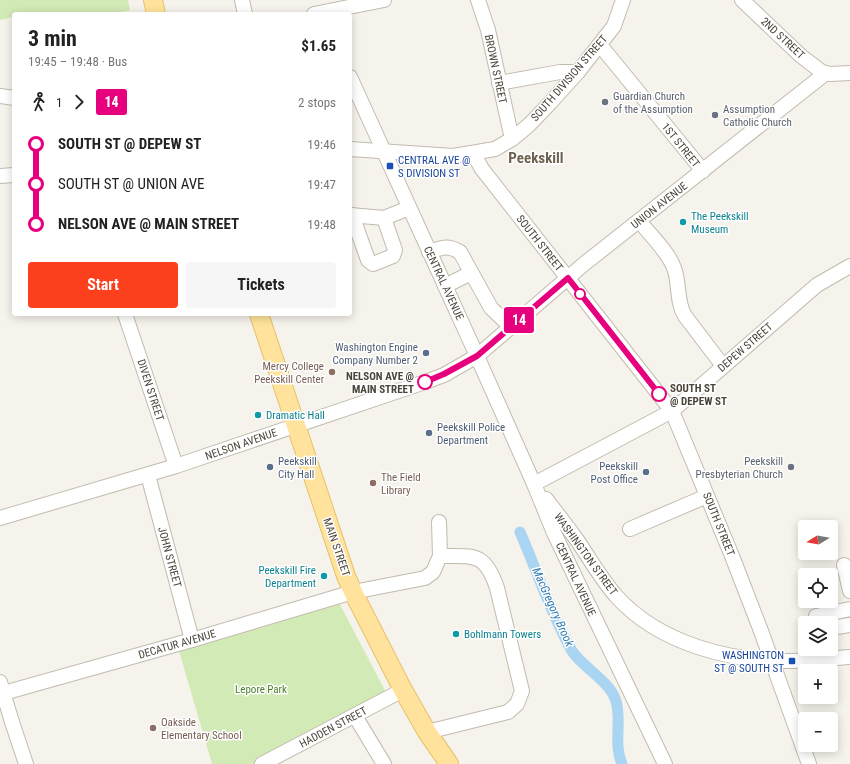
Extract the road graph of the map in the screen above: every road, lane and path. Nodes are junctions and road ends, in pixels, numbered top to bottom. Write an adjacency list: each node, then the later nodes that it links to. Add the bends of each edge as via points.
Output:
1 (153, 0): 8 (main road)
2 (242, 0): 9 (street)
3 (384, 0): 7 (street)
4 (478, 0): 16 (street, BROWN STREET, via 488,30)
5 (623, 0): 11 (street, SOUTH DIVISION STREET, via 614,26)
6 (742, 0): 13 (street, 2ND STREET, via 801,56)
7 (329, 8): 10 (street)
8 (156, 12)
9 (245, 12)
10 (319, 12)
11 (600, 45): 12 (street, SOUTH DIVISION STREET); 23 (street, 1ST STREET)
12 (578, 72): 16 (street, via 560,72); 19 (street, SOUTH DIVISION STREET, via 529,125)
13 (826, 73): 14 (street); 23 (street, UNION AVENUE)
14 (850, 73)
15 (352, 81): 21 (street, CENTRAL AVENUE)
16 (499, 83): 19 (street, BROWN STREET)
17 (0, 96): 18 (street)
18 (12, 98)
19 (512, 139): 22 (street, SOUTH DIVISION STREET, via 495,149)
20 (352, 149): 21 (street, SOUTH DIVISION STREET)
21 (384, 152): 22 (street, SOUTH DIVISION STREET, via 452,156); 26 (street, CENTRAL AVENUE)
22 (473, 153): 34 (street, SOUTH STREET, via 482,169)
23 (703, 170): 30 (street, UNION AVENUE)
24 (12, 174): 25 (street)
25 (0, 176)
26 (409, 208): 29 (street); 31 (street, CENTRAL AVENUE)
27 (352, 215): 29 (street)
28 (352, 218): 29 (street, via 368,260 373,264 393,256 395,250)
29 (384, 218)
30 (639, 221): 34 (street, UNION AVENUE); 40 (street, via 672,263 685,316)
31 (430, 252): 33 (street, via 447,247 453,248 460,252); 35 (street, CENTRAL AVENUE)
32 (850, 266): 40 (street, DEPEW STREET, via 818,285)
33 (471, 273): 35 (street); 38 (street, via 492,308)
34 (568, 278): 38 (street, UNION AVENUE); 41 (street, SOUTH STREET)
35 (445, 286): 39 (street, CENTRAL AVENUE)
36 (126, 316): 43 (street, DIVEN STREET)
37 (260, 316): 42 (main road, MAIN STREET)
38 (511, 327): 39 (street, UNION AVENUE)
39 (477, 356): 42 (street, NELSON AVENUE, via 425,382); 45 (street, CENTRAL AVENUE)
40 (723, 366): 41 (street, DEPEW STREET)
41 (672, 411): 45 (street, DEPEW STREET); 46 (street, SOUTH STREET)
42 (296, 426): 43 (street, NELSON AVENUE); 52 (main road, MAIN STREET)
43 (176, 466): 44 (street, NELSON AVENUE)
44 (148, 475): 47 (street, NELSON AVENUE); 58 (street, JOHN STREET)
45 (534, 484): 60 (street, WASHINGTON STREET, via 576,539 600,576 618,598 636,614 658,630 693,646); 69 (street, CENTRAL AVENUE, via 554,533)
46 (707, 496): 49 (street); 60 (street, SOUTH STREET)
47 (0, 518)
48 (439, 522): 50 (street)
49 (630, 529)
50 (440, 556): 52 (street, DECATUR AVENUE, via 433,572 425,578); 64 (street, via 471,556 479,559 491,572 522,691 517,704 508,712)
51 (844, 565): 53 (street)
52 (353, 592): 58 (street, DECATUR AVENUE); 62 (main road, MAIN STREET)
53 (850, 592)
54 (850, 609): 55 (street)
55 (816, 616)
56 (850, 625): 57 (street)
57 (838, 627)
58 (192, 640): 61 (street, DECATUR AVENUE)
59 (850, 657): 60 (street, WASHINGTON STREET)
60 (771, 660): 70 (street, SOUTH STREET)
61 (1, 690): 65 (street)
62 (403, 690): 63 (street, HADDEN STREET); 64 (main road, MAIN STREET)
63 (355, 716): 66 (street, HADDEN STREET); 67 (street)
64 (427, 732): 68 (main road, MAIN STREET)
65 (26, 764)
66 (262, 764)
67 (384, 764)
68 (449, 764)
69 (665, 764)
70 (808, 764)

